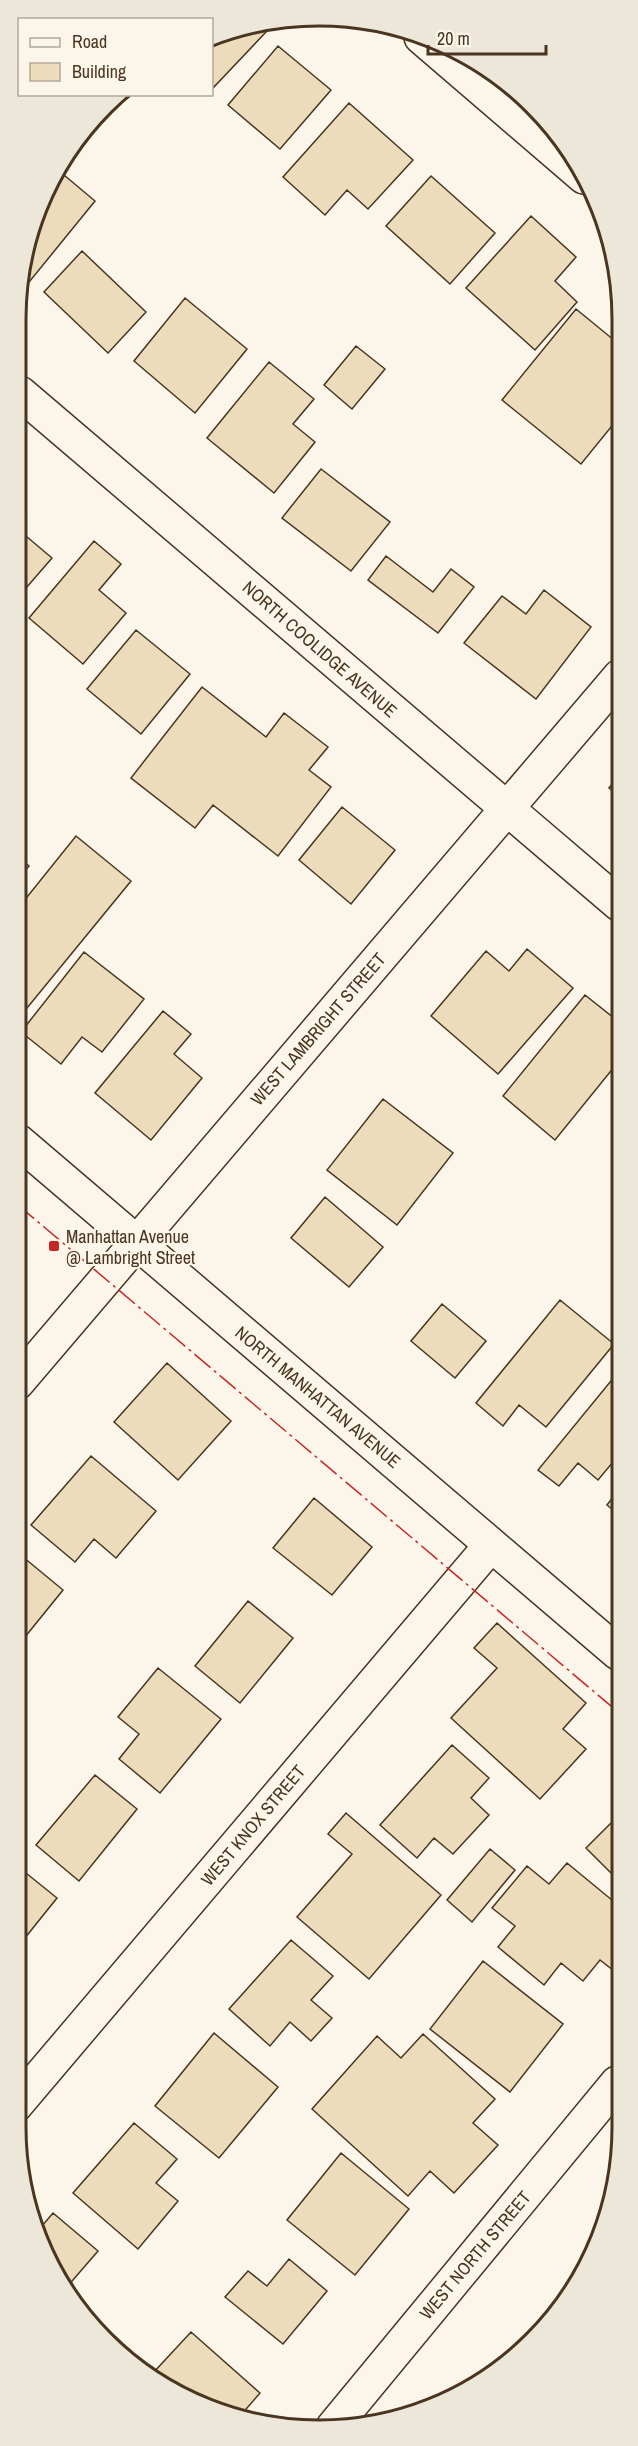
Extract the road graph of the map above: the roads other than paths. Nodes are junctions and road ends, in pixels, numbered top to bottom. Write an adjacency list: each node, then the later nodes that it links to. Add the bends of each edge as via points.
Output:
1 (437, 51): 2 (street)
2 (567, 162)
3 (26, 398): 5 (street, NORTH COOLIDGE AVENUE)
4 (612, 685): 5 (street, WEST LAMBRIGHT STREET)
5 (507, 809): 6 (street, NORTH COOLIDGE AVENUE); 8 (street, WEST LAMBRIGHT STREET)
6 (612, 898)
7 (26, 1148): 8 (street, NORTH MANHATTAN AVENUE)
8 (136, 1242): 9 (street, WEST LAMBRIGHT STREET); 10 (street, NORTH MANHATTAN AVENUE)
9 (26, 1372)
10 (491, 1545): 11 (street, NORTH MANHATTAN AVENUE); 13 (street, WEST KNOX STREET)
11 (612, 1648)
12 (612, 2089): 14 (street, WEST NORTH STREET)
13 (26, 2093)
14 (339, 2420)

